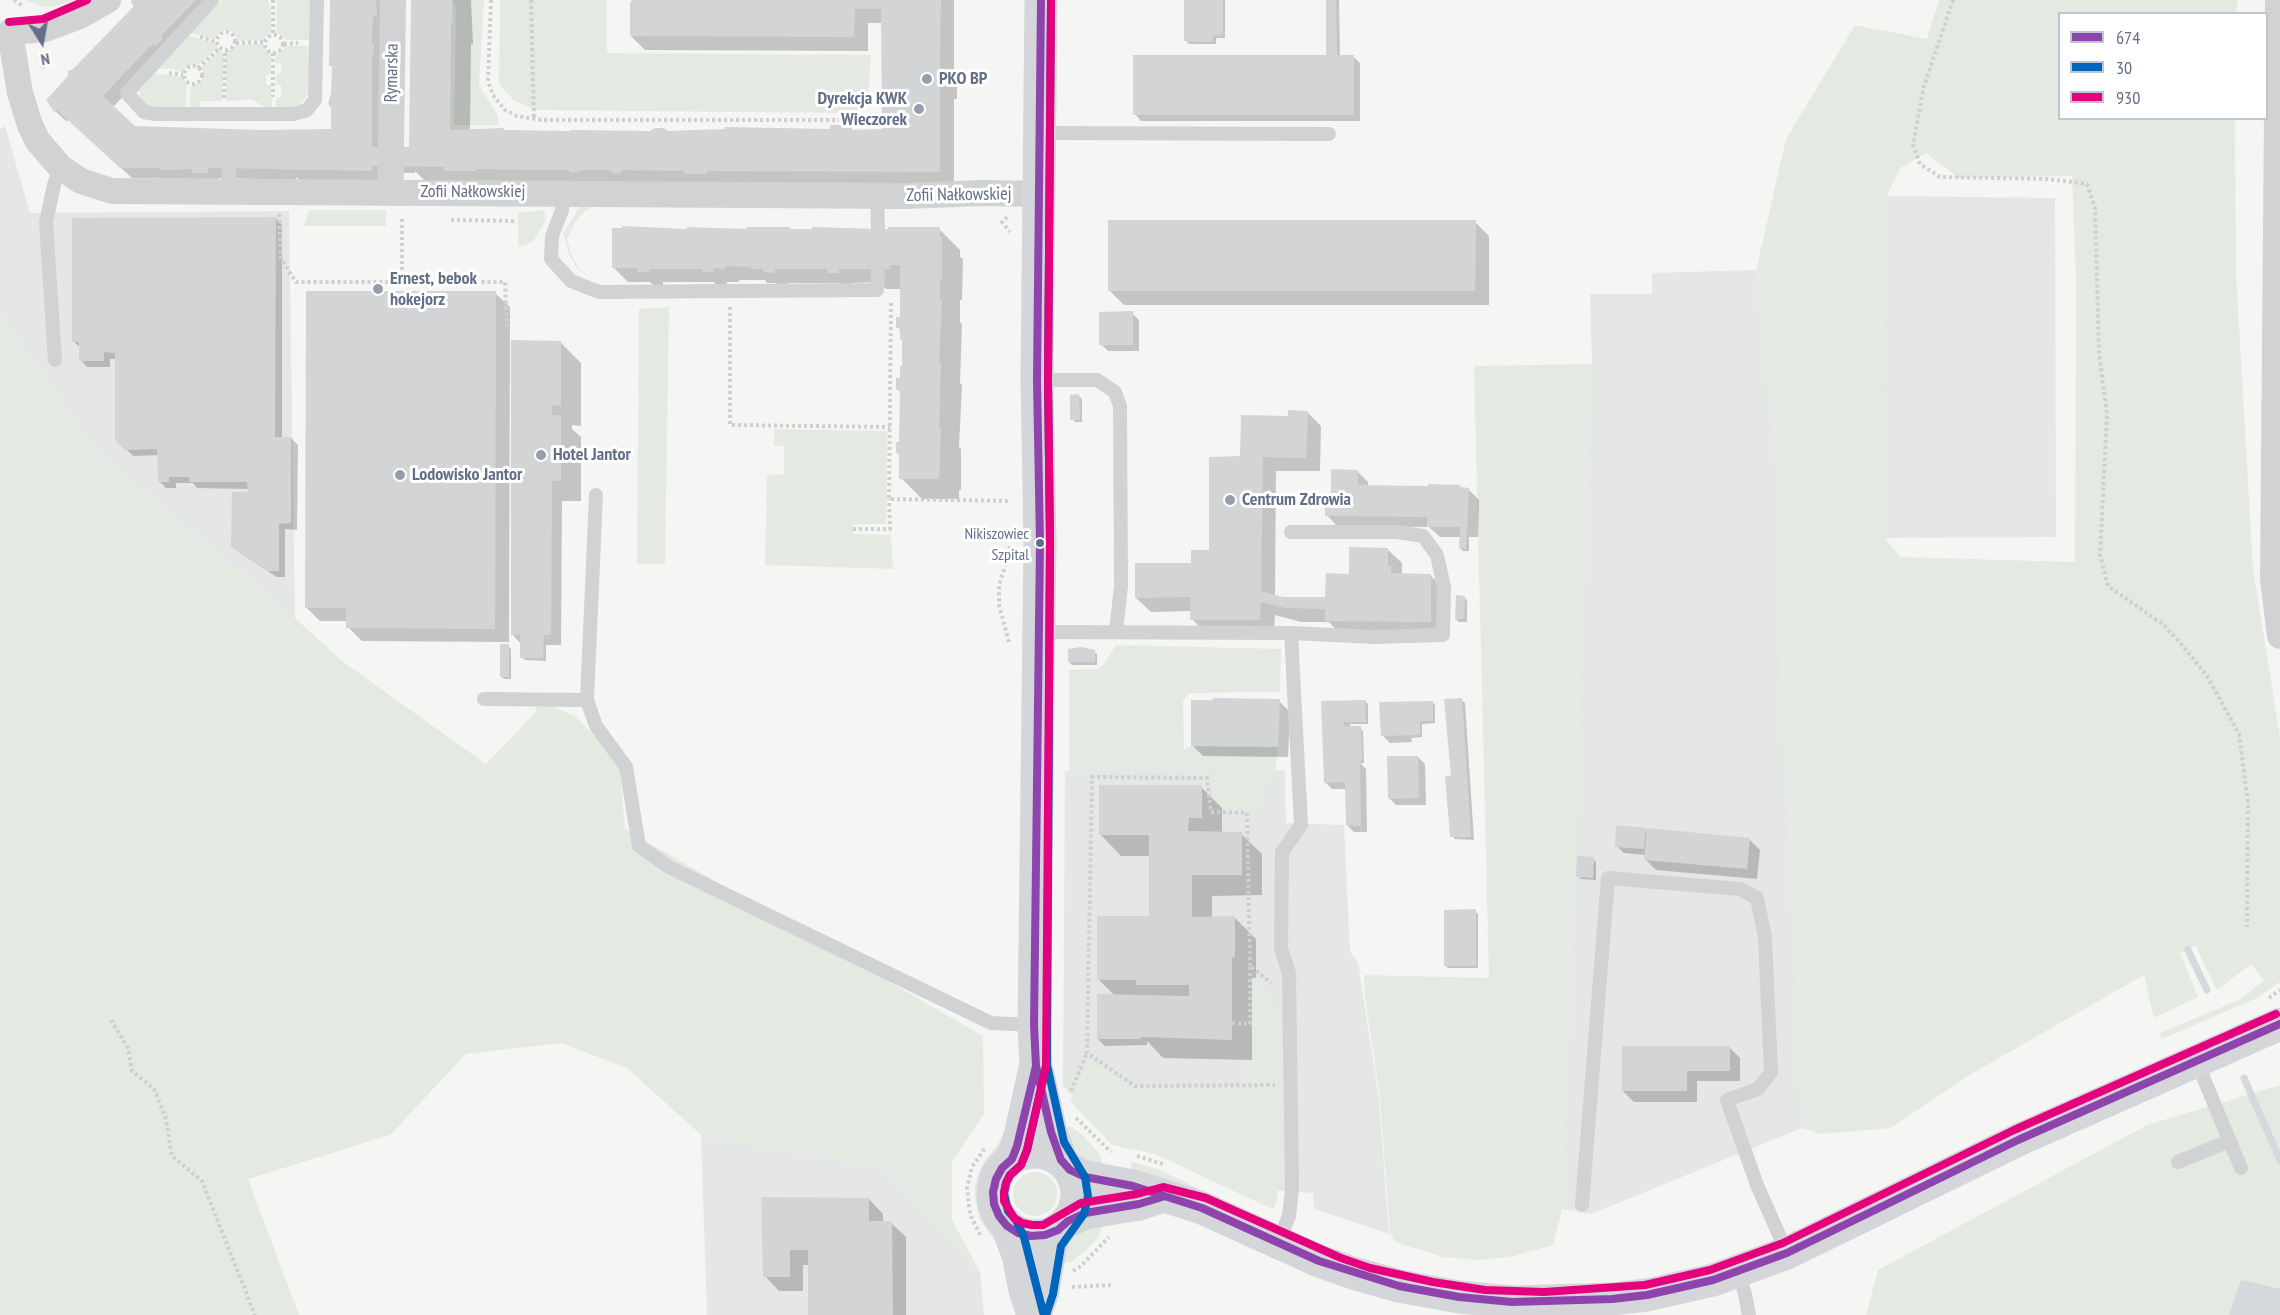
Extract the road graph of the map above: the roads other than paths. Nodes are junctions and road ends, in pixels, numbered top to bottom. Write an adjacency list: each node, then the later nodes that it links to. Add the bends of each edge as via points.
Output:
1 (108, 0): 7 (street, via 45,29)
2 (212, 0): 8 (lane, via 174,32 127,93 144,112)
3 (317, 0): 8 (lane, via 315,100 307,110 294,114)
4 (393, 0): 16 (street, Rymarska, via 391,151)
5 (1041, 0): 10 (street)
6 (2278, 0): 19 (street)
7 (5, 25): 12 (street, Zofii Nałkowskiej, via 30,125)
8 (226, 114): 9 (lane)
9 (229, 129)
10 (1039, 133): 11 (lane); 14 (street)
11 (1329, 134)
12 (60, 167): 16 (street, Zofii Nałkowskiej, via 81,181 112,191 229,181); 20 (lane, via 46,222)
13 (563, 193): 15 (street, Zofii Nałkowskiej); 16 (street, Zofii Nałkowskiej); 18 (lane, via 562,210 552,236 551,259 571,280 599,292 878,290)
14 (1038, 194): 15 (street, Zofii Nałkowskiej); 21 (street)
15 (877, 196): 17 (lane)
16 (396, 201)
17 (878, 229)
18 (878, 273)
19 (2278, 337): 26 (street, via 2273,579)
20 (55, 360)
21 (1037, 380): 24 (lane, via 1096,380 1114,392 1120,406 1121,586); 27 (street, via 1040,543)
22 (596, 495): 29 (lane)
23 (1291, 532): 25 (lane, via 1397,532 1422,536 1437,555 1444,587 1443,635)
24 (1116, 632): 25 (lane); 27 (lane)
25 (1291, 633): 43 (lane, via 1301,825 1282,852 1281,949 1289,974 1292,1190 1289,1216)
26 (2280, 636)
27 (1024, 637): 31 (street)
28 (484, 699): 29 (lane)
29 (587, 700): 31 (lane, via 596,726 626,767 639,846 669,867 991,1023)
30 (2272, 1013): 32 (street)
31 (1034, 1025): 33 (street)
32 (2196, 1060): 34 (lane); 44 (street, via 2027,1135)
33 (1036, 1066): 35 (street); 37 (street, via 1053,1138)
34 (2229, 1141): 36 (lane); 38 (lane)
35 (1012, 1159): 37 (street, via 1035,1151 1049,1154); 41 (street, via 1002,1168 993,1192 997,1210)
36 (2178, 1162)
37 (1066, 1165): 39 (street, via 1085,1176 1133,1186); 42 (street, via 1076,1182 1078,1196 1075,1209)
38 (2241, 1168)
39 (1165, 1181): 42 (street, via 1139,1204 1085,1213); 43 (street, via 1210,1211)
40 (1582, 1205): 44 (lane, via 1608,878 1740,889 1757,898 1765,937 1771,1072 1758,1089 1727,1100)
41 (1007, 1226): 42 (street, via 1031,1236 1045,1235); 47 (street)
42 (1063, 1226): 47 (street, via 1051,1244)
43 (1278, 1243): 46 (street, via 1353,1273 1431,1292)
44 (1787, 1254): 45 (street)
45 (1738, 1272): 46 (street); 48 (lane)
46 (1587, 1308)
47 (1034, 1315)
48 (1749, 1315)

